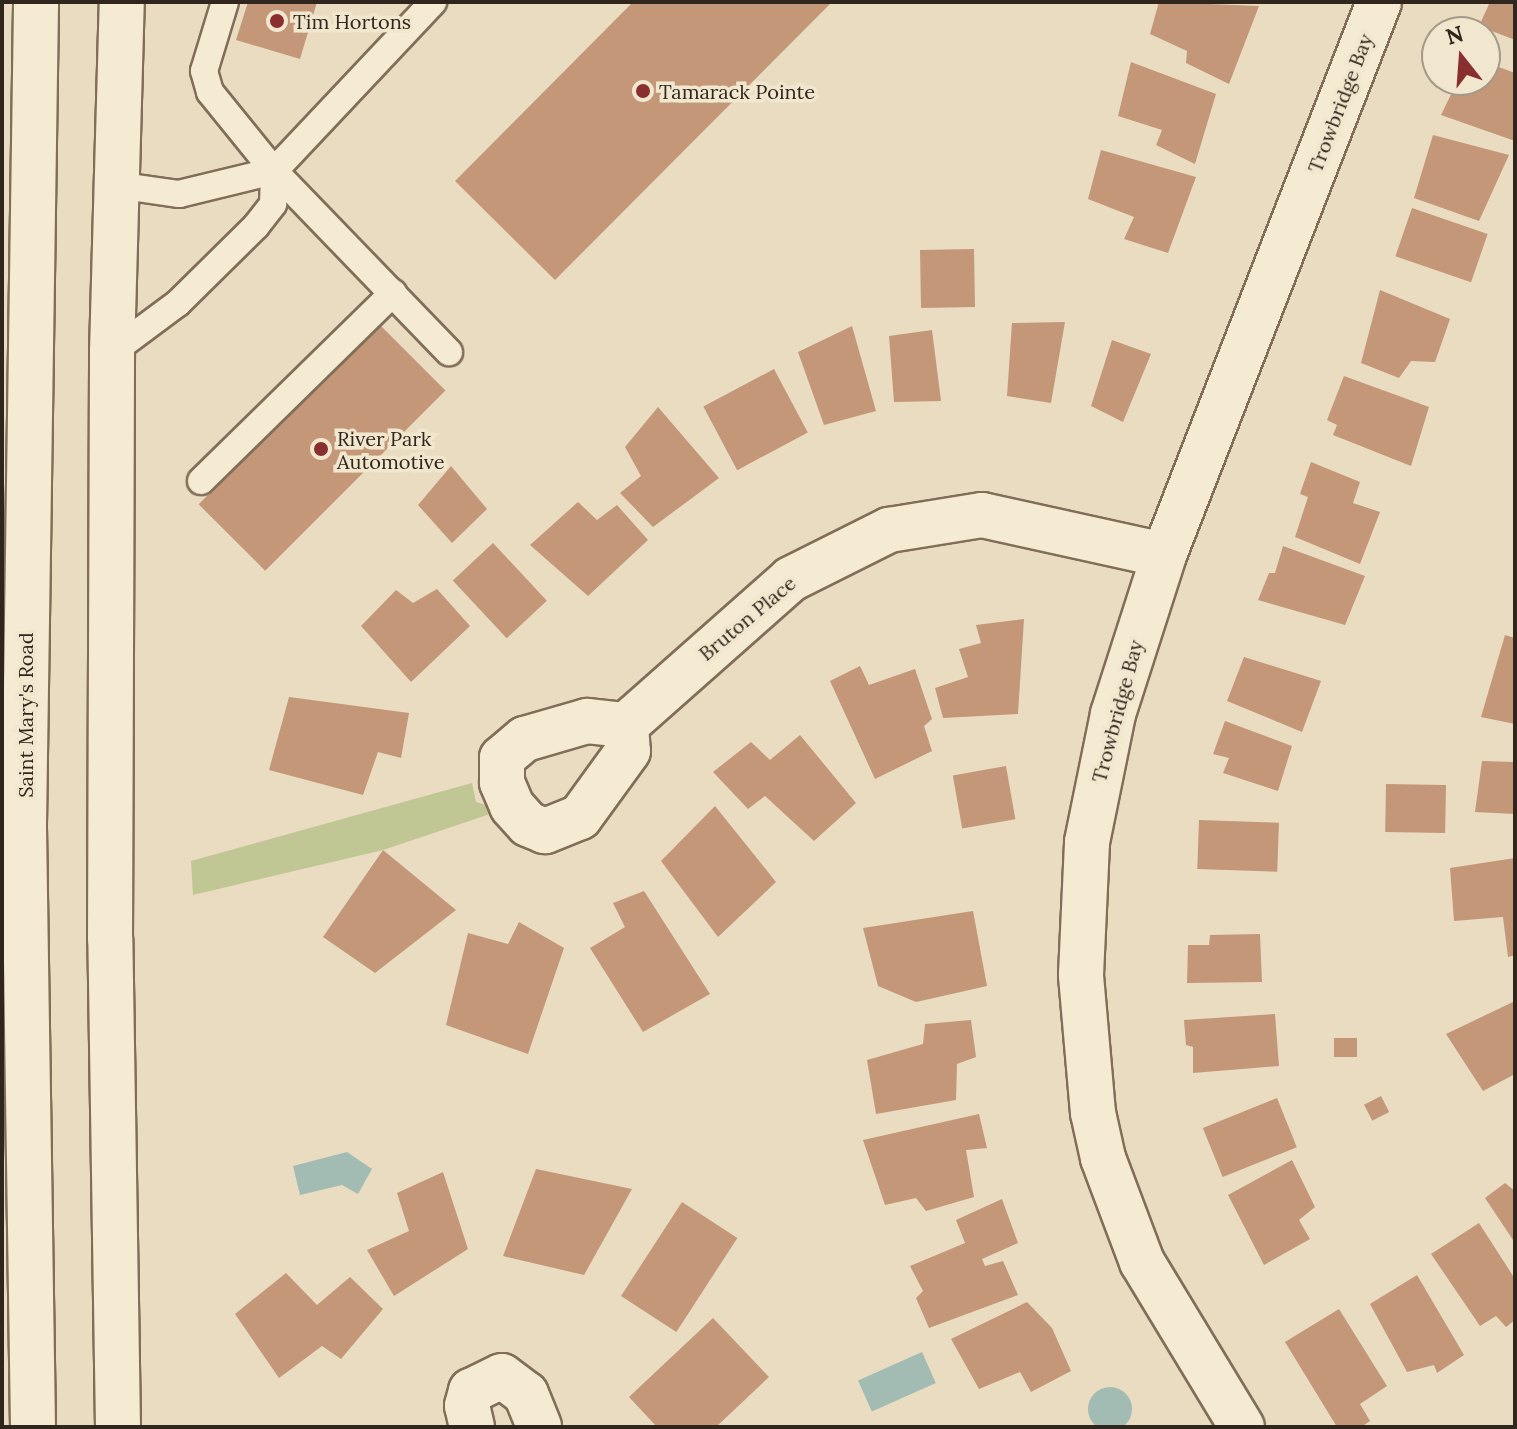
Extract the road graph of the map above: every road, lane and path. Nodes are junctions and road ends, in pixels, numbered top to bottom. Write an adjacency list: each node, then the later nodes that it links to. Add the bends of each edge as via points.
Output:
1 (2, 2): 7 (main road)
2 (36, 2): 7 (main road, Saint Mary's Road)
3 (122, 2): 9 (main road)
4 (225, 2): 8 (lane, via 204,71 210,92)
5 (433, 2): 8 (lane)
6 (1379, 2): 14 (main road, Trowbridge Bay)
7 (37, 76): 16 (main road, Saint Mary's Road, via 24,824)
8 (274, 171): 9 (lane, via 179,194); 10 (lane); 11 (lane, via 273,204 256,226 178,303)
9 (116, 185): 11 (main road)
10 (393, 293): 12 (lane); 13 (lane)
11 (112, 352): 17 (main road, via 110,939)
12 (449, 352)
13 (201, 481)
14 (1164, 555): 15 (main road, Bruton Place, via 982,515 889,530 791,579); 20 (main road, Trowbridge Bay, via 1113,714 1087,842 1081,975 1093,1113 1119,1206 1142,1262)
15 (626, 725)
16 (33, 1427)
17 (118, 1427)
18 (472, 1427): 19 (main road, via 467,1406 471,1391 502,1376 526,1394)
19 (539, 1427)
20 (1242, 1427)

